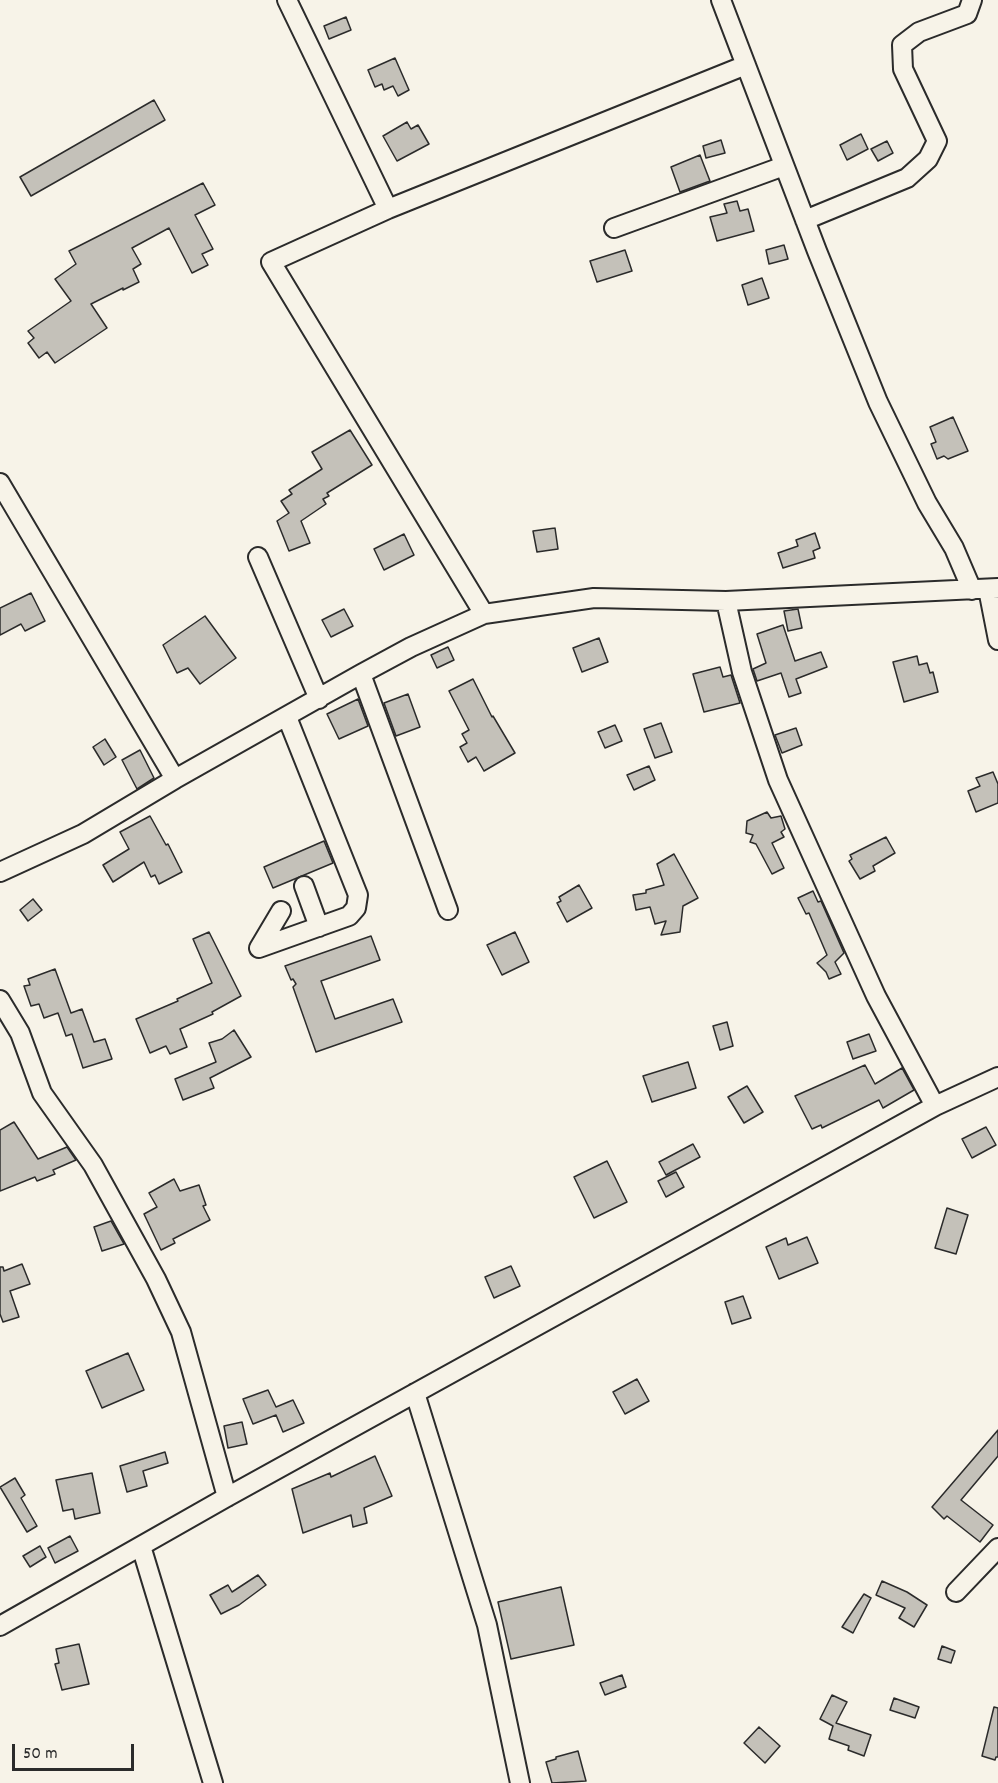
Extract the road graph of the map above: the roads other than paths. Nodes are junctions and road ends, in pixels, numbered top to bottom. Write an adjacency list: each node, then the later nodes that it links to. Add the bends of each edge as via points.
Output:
1 (287, 0): 6 (street)
2 (721, 0): 4 (street)
3 (972, 0): 7 (street, via 967,14 919,32 902,45 903,69 937,141 928,159 907,178)
4 (746, 65): 5 (street); 6 (street)
5 (784, 166): 7 (street); 8 (street)
6 (388, 209): 13 (street, via 271,262)
7 (805, 220): 11 (street, via 878,402 927,503 954,549)
8 (614, 228)
9 (0, 483): 18 (street)
10 (258, 557): 16 (street)
11 (986, 589): 12 (street); 14 (street)
12 (726, 601): 13 (street, via 594,598); 26 (street, via 742,672 778,780 876,996)
13 (484, 614): 15 (street)
14 (998, 640)
15 (361, 674): 16 (street); 21 (street)
16 (319, 699): 17 (street)
17 (287, 717): 18 (street); 23 (street, via 358,895 356,908 349,916)
18 (175, 779): 19 (street, via 83,834)
19 (0, 872)
20 (304, 886): 23 (street)
21 (448, 910)
22 (281, 911): 23 (street, via 259,948)
23 (319, 927)
24 (0, 1000): 28 (street, via 20,1033 42,1093 93,1165 181,1332)
25 (998, 1077): 26 (street)
26 (935, 1106): 27 (street)
27 (415, 1393): 28 (street); 34 (street, via 487,1625)
28 (227, 1497): 29 (street)
29 (141, 1546): 32 (street); 33 (street)
30 (998, 1548): 31 (street)
31 (956, 1592)
32 (0, 1626)
33 (213, 1783)
34 (520, 1783)

